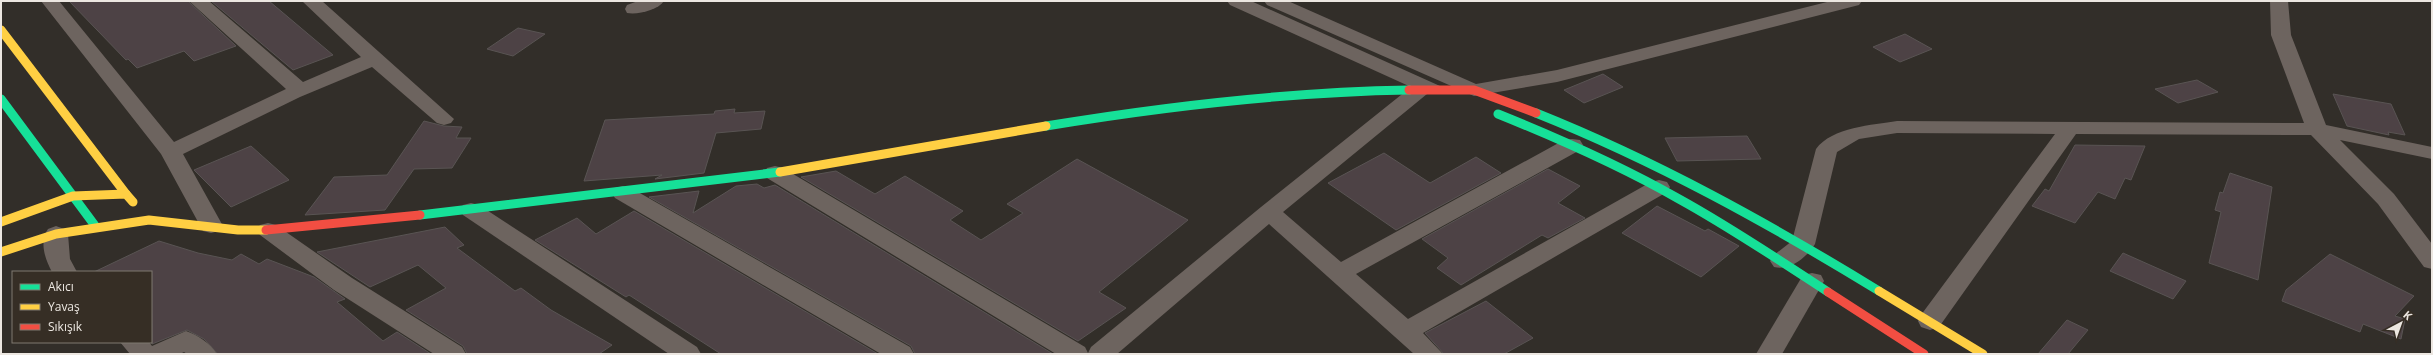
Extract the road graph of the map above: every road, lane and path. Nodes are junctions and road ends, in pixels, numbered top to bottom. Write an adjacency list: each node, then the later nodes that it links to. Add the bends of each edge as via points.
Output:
1 (50, 1): 21 (street)
2 (198, 1): 12 (street)
3 (311, 1): 11 (street)
4 (655, 1): 9 (street)
5 (1236, 1): 13 (street)
6 (1273, 1): 14 (street)
7 (1852, 1): 14 (street, via 1557,76)
8 (2279, 1): 19 (street, via 2282,35)
9 (634, 9)
10 (1, 30): 26 (street)
11 (374, 59): 12 (street); 17 (street)
12 (300, 90): 21 (street)
13 (1426, 90): 14 (street); 14 (street); 23 (street, via 1245,98 1141,110); 29 (street)
14 (1468, 95): 36 (street, via 1588,133 1672,172)
15 (1, 99): 27 (street)
16 (1489, 111): 20 (street)
17 (444, 119)
18 (2070, 128): 19 (street); 36 (street, via 1897,127 1853,134 1827,148); 43 (street)
19 (2317, 129): 22 (street); 39 (street, via 2386,199)
20 (1572, 145): 24 (street); 41 (street)
21 (171, 152): 32 (street)
22 (2432, 152)
23 (775, 173): 25 (street); 52 (street)
24 (1659, 187): 38 (street); 44 (street)
25 (623, 193): 28 (street); 51 (street)
26 (126, 194): 27 (street); 30 (street)
27 (73, 196): 31 (street); 33 (street)
28 (471, 210): 34 (street); 50 (street)
29 (1269, 212): 41 (street); 53 (street)
30 (149, 220): 32 (street); 33 (street)
31 (1, 222)
32 (211, 226): 34 (street, via 238,230)
33 (96, 227): 35 (street)
34 (268, 230): 49 (street, via 343,284)
35 (56, 234): 37 (street); 40 (street, via 54,245 60,267)
36 (1803, 244): 38 (street); 43 (street)
37 (1, 252)
38 (1782, 261): 42 (street)
39 (2432, 261)
40 (64, 271)
41 (1339, 273): 44 (street)
42 (1812, 280): 55 (street); 56 (street)
43 (1930, 321): 57 (street)
44 (1406, 331): 54 (street)
45 (134, 343): 46 (street)
46 (145, 354)
47 (158, 354): 48 (street, via 186,340)
48 (204, 354)
49 (453, 354)
50 (687, 354)
51 (901, 354)
52 (1076, 354)
53 (1100, 354)
54 (1430, 354)
55 (1769, 354)
56 (1924, 354)
57 (1983, 354)

